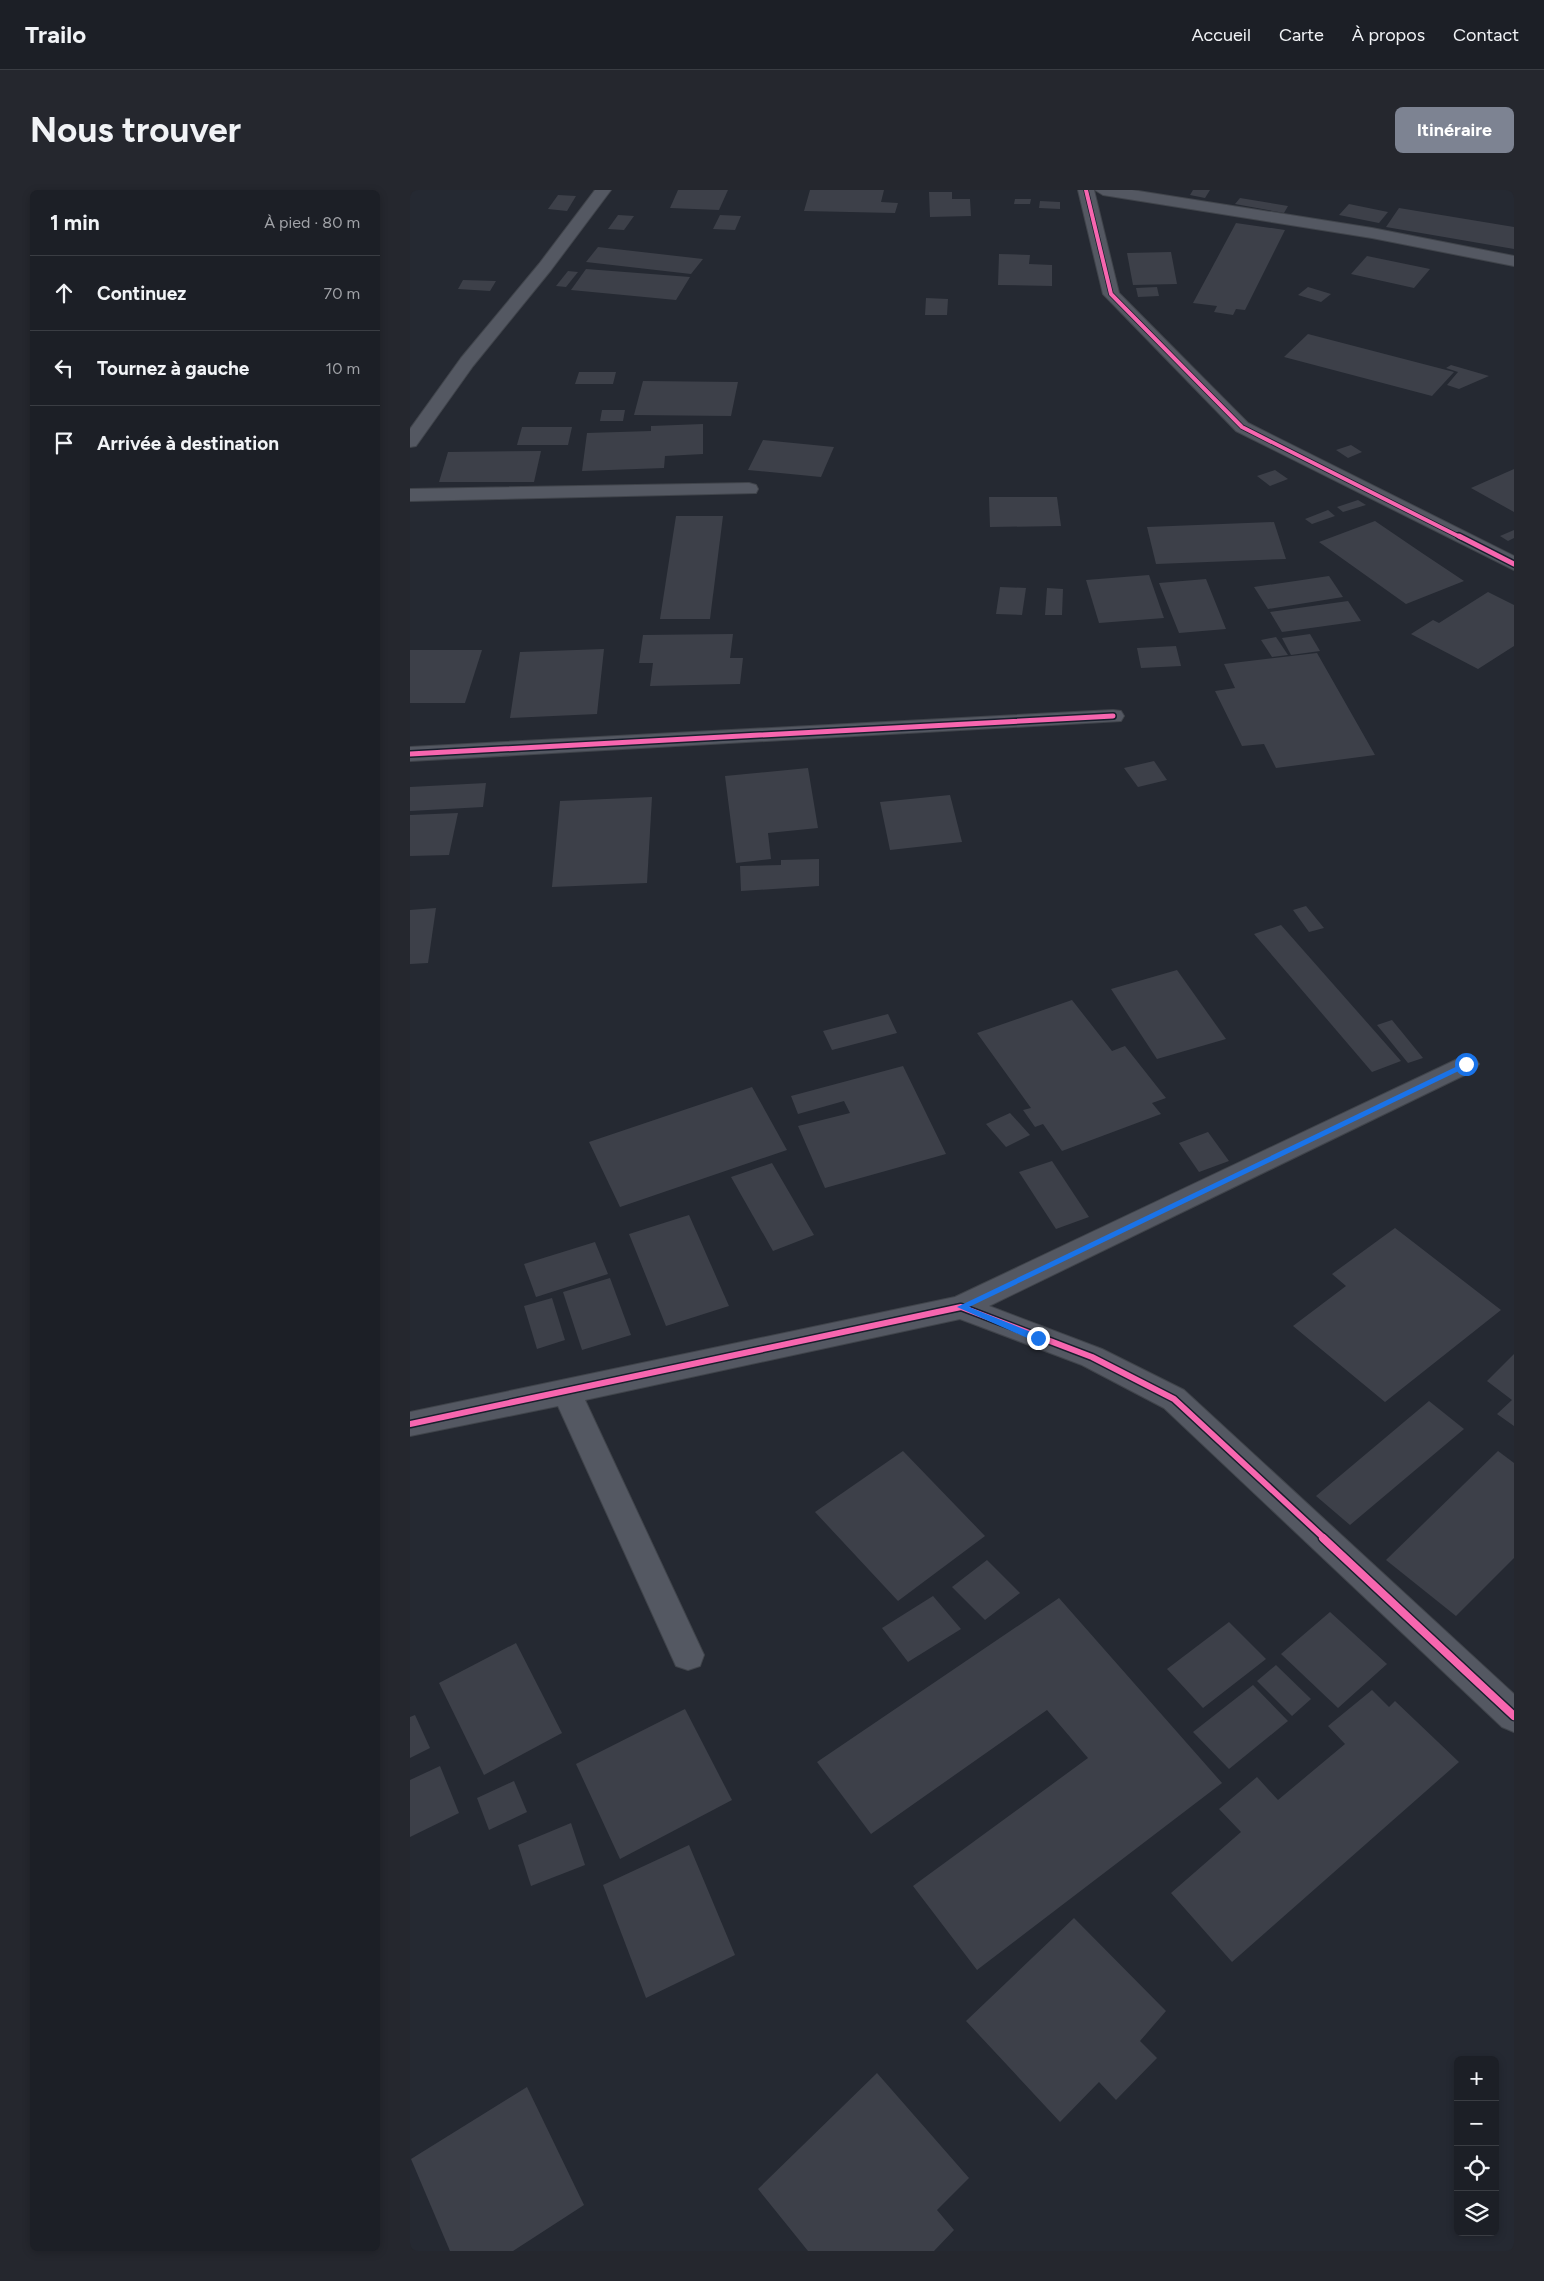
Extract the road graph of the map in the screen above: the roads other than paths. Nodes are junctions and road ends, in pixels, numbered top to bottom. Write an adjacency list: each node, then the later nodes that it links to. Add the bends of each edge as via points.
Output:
1 (603, 190): 5 (street, via 467,362)
2 (1086, 190): 8 (street, via 1111,294 1242,426)
3 (1103, 190): 4 (street, via 1372,233)
4 (1514, 261)
5 (410, 442)
6 (749, 489): 7 (street)
7 (410, 495)
8 (1514, 564)
9 (1113, 716): 10 (street)
10 (410, 754)
11 (1466, 1064): 12 (street)
12 (961, 1307): 13 (street); 16 (street, via 1092,1357 1174,1399)
13 (566, 1392): 14 (street); 15 (street)
14 (410, 1424)
15 (688, 1655)
16 (1514, 1716)

